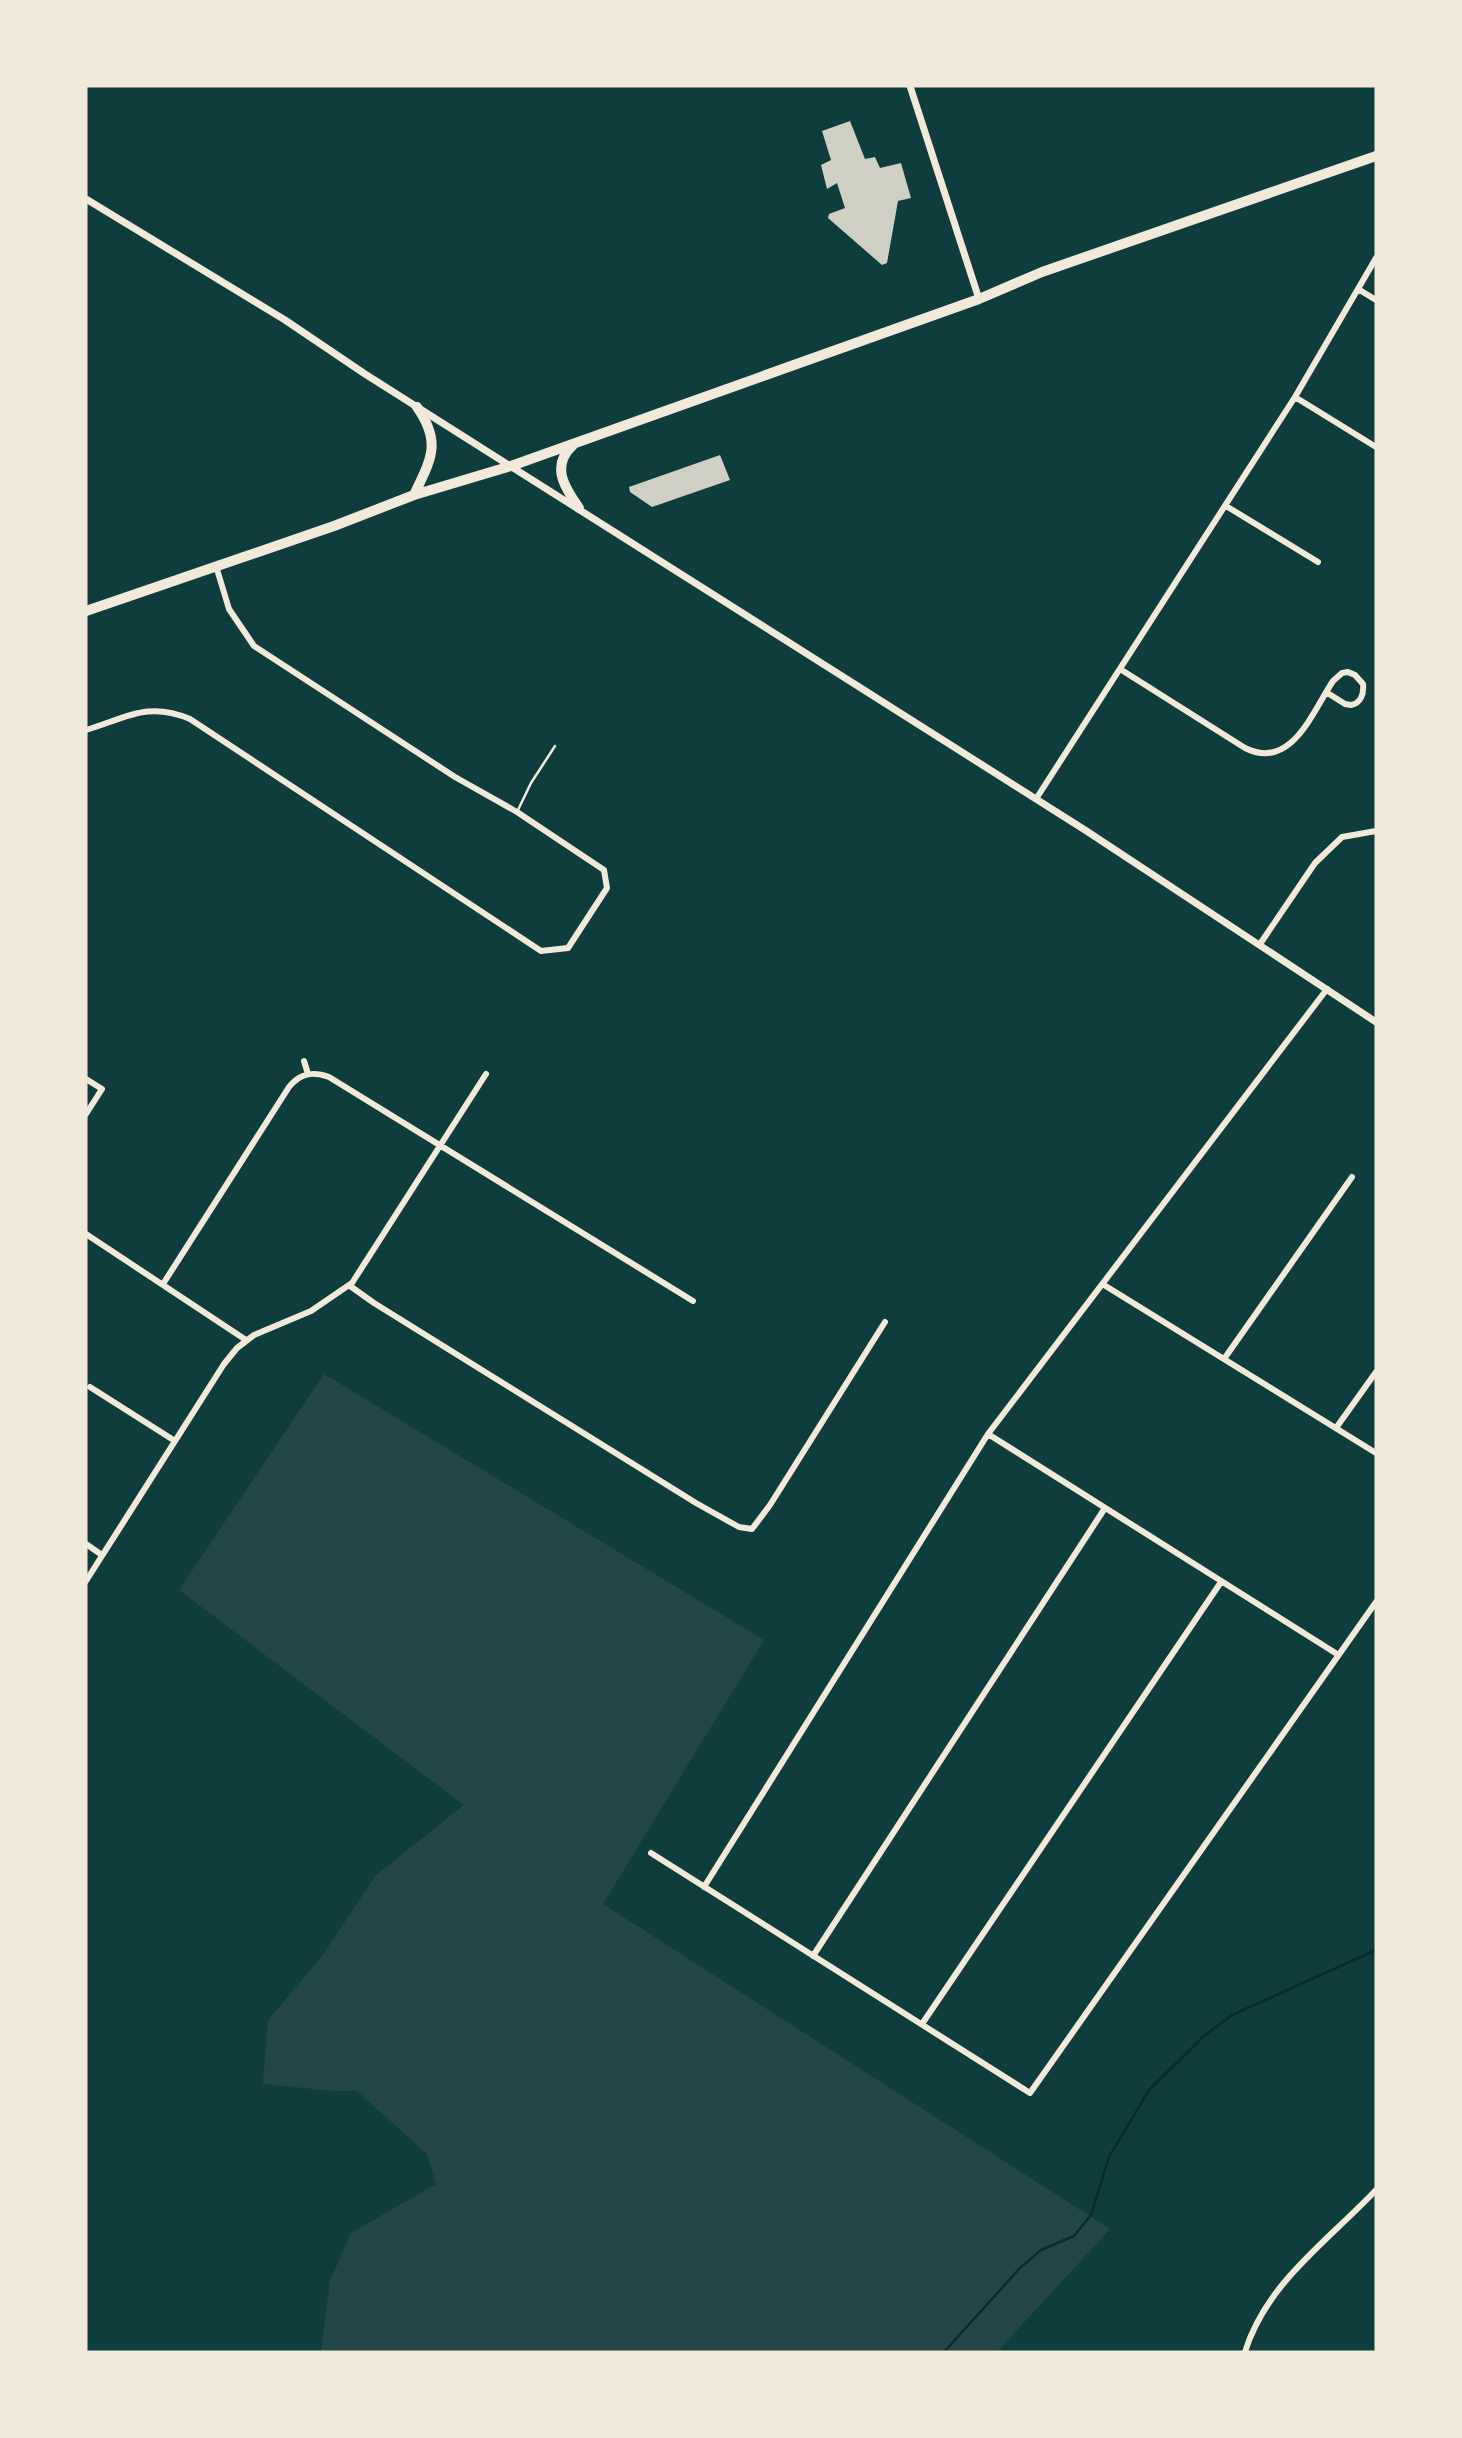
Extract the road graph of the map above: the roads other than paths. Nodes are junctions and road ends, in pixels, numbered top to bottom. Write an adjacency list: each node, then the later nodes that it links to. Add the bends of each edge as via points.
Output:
1 (910, 86): 6 (street)
2 (1376, 156): 6 (main road, via 1042,272)
3 (86, 199): 9 (street)
4 (1376, 258): 5 (street)
5 (1357, 289): 7 (street); 8 (street)
6 (979, 299): 10 (main road)
7 (1376, 300)
8 (1295, 397): 11 (street); 14 (street)
9 (418, 407): 12 (street); 13 (main road, via 431,431 433,449)
10 (576, 443): 12 (main road); 15 (main road, via 565,456 560,476)
11 (1376, 447)
12 (511, 466): 13 (main road); 15 (street)
13 (414, 495): 17 (main road)
14 (1226, 506): 16 (street); 19 (street)
15 (579, 508): 23 (street)
16 (1318, 562)
17 (216, 566): 18 (main road); 24 (street, via 229,609 254,646)
18 (86, 611)
19 (1120, 669): 20 (street, via 1262,755 1281,751 1293,741); 23 (street)
20 (1326, 692): 20 (street, via 1342,673 1355,675 1363,684 1356,704 1345,704)
21 (86, 730): 24 (street, via 147,710 177,714 541,951 568,948 607,888 604,870)
22 (555, 746): 24 (lane)
23 (1036, 799): 26 (street)
24 (517, 812)
25 (1376, 831): 26 (street, via 1342,837 1315,863)
26 (1261, 944): 27 (street)
27 (1328, 989): 28 (street); 38 (street)
28 (1376, 1021)
29 (304, 1060): 30 (street)
30 (308, 1073): 34 (street, via 330,1077); 37 (street, via 289,1087)
31 (486, 1074): 34 (street)
32 (86, 1079): 33 (street, via 102,1089)
33 (86, 1114)
34 (441, 1146): 39 (street); 40 (street)
35 (1352, 1177): 43 (street)
36 (86, 1234): 37 (street)
37 (163, 1284): 42 (street)
38 (1104, 1284): 43 (street); 47 (street)
39 (350, 1286): 41 (street, via 704,1508 752,1529); 42 (street, via 311,1311)
40 (692, 1301)
41 (885, 1322)
42 (246, 1340): 48 (street, via 224,1364)
43 (1224, 1359): 46 (street)
44 (1376, 1372): 46 (street)
45 (90, 1387): 48 (street)
46 (1336, 1428): 49 (street)
47 (988, 1434): 50 (street); 58 (street)
48 (174, 1441): 52 (street)
49 (1376, 1454)
50 (1105, 1508): 54 (street); 59 (street)
51 (86, 1544): 52 (street)
52 (102, 1555): 53 (street)
53 (86, 1581)
54 (1221, 1582): 56 (street); 60 (street)
55 (1376, 1602): 56 (street)
56 (1337, 1654): 60 (street, via 1030,2093)
57 (651, 1853): 58 (street)
58 (704, 1887): 59 (street)
59 (813, 1956): 60 (street)
60 (922, 2024)
61 (1376, 2190): 62 (street, via 1279,2287)
62 (1245, 2352)

